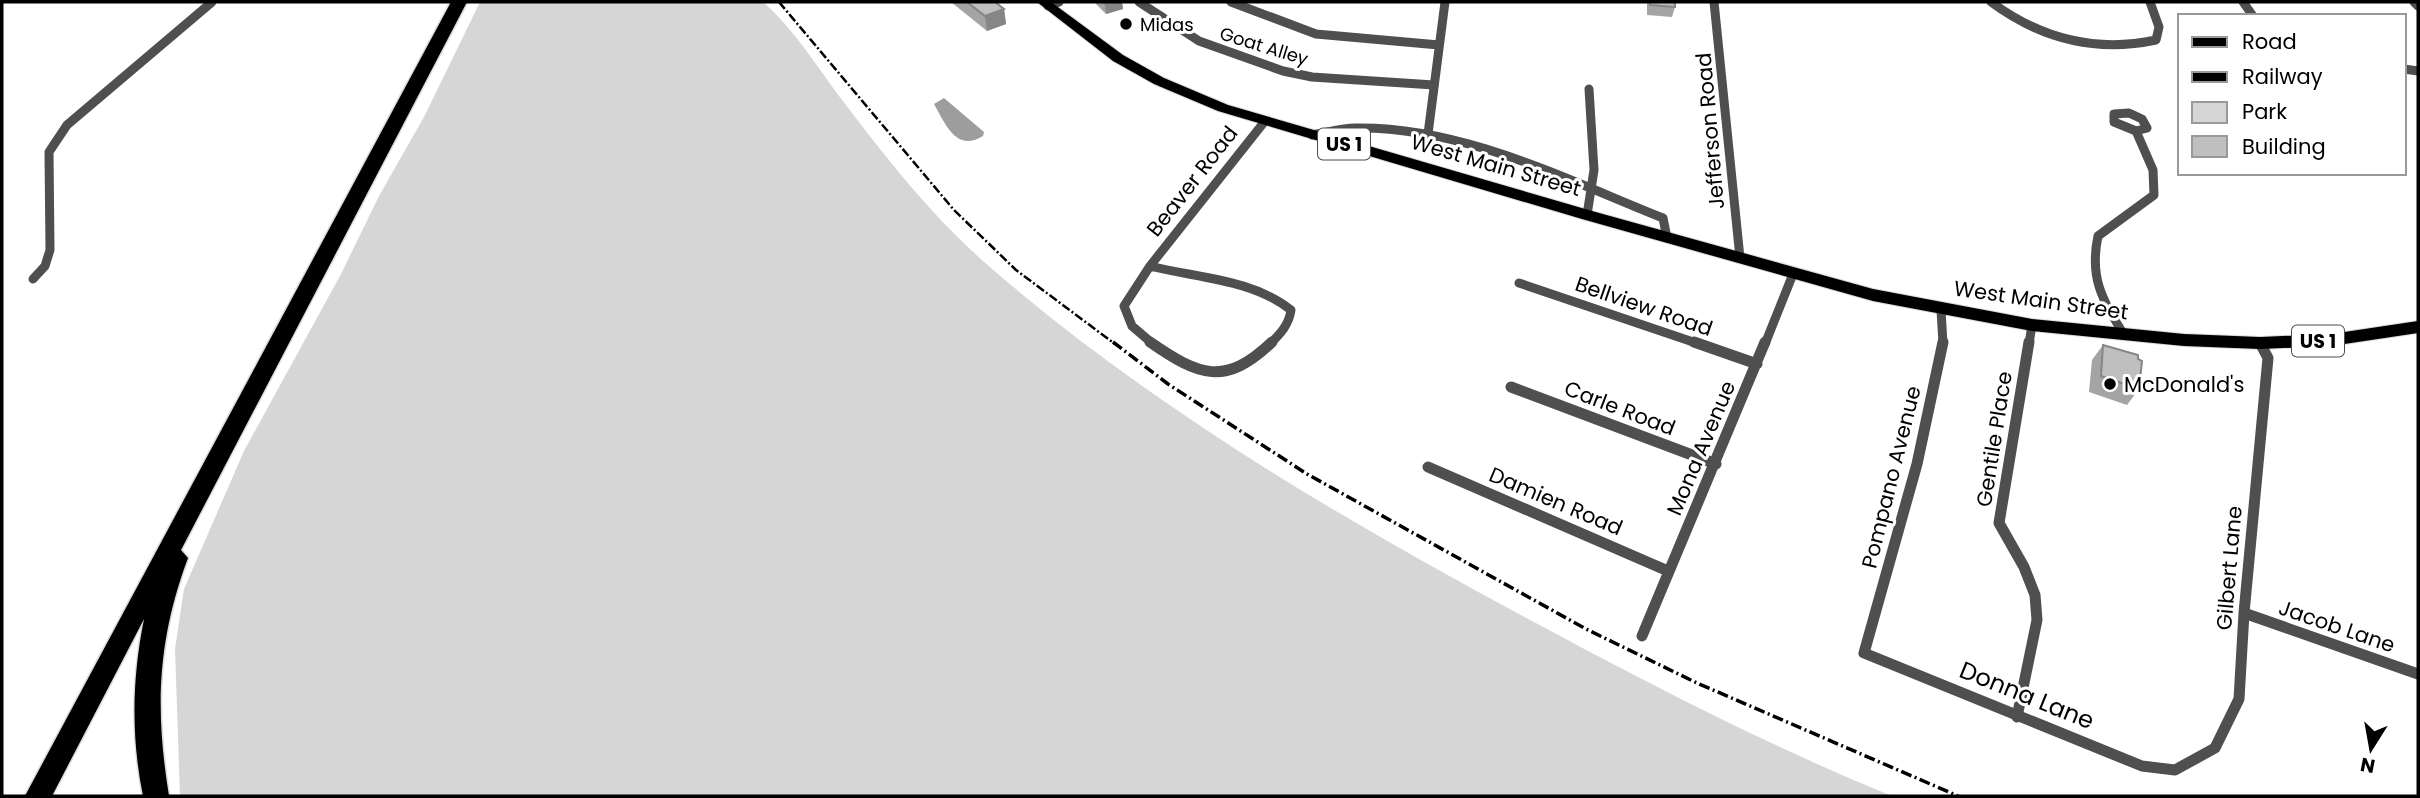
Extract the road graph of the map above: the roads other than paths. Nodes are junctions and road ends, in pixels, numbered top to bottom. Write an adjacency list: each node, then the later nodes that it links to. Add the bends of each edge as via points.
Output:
1 (212, 2): 26 (street, via 67,125 55,141 48,152 50,250 45,266)
2 (459, 2): 44 (highway)
3 (466, 2): 45 (highway, via 170,571 156,621 148,682 147,732)
4 (1139, 2): 14 (street, Goat Alley, via 1199,41 1291,74)
5 (1231, 2): 13 (street, via 1316,34)
6 (1445, 2): 13 (street)
7 (1714, 2): 23 (street, Jefferson Road)
8 (1991, 2): 9 (street, via 2026,27 2103,47 2133,47 2156,40 2159,27)
9 (2150, 2)
10 (2414, 2): 12 (street)
11 (1050, 3): 16 (main road, West Main Street / US 1, via 1118,58 1159,81)
12 (2418, 6)
13 (1439, 45): 14 (street)
14 (1434, 85): 18 (street)
15 (1589, 89): 20 (street)
16 (1265, 121): 19 (main road, West Main Street / US 1); 24 (street, Beaver Road)
17 (2136, 131): 31 (street, via 2153,169 2154,195 2098,236 2094,254 2099,292)
18 (1428, 134): 19 (street, West Main Street, via 1365,128); 20 (street, West Main Street, via 1492,152)
19 (1312, 135): 21 (main road, West Main Street / US 1)
20 (1592, 191): 21 (street); 22 (street, West Main Street, via 1663,218)
21 (1587, 215): 22 (main road, West Main Street / US 1)
22 (1667, 238): 23 (main road, West Main Street / US 1)
23 (1740, 258): 25 (main road, West Main Street / US 1)
24 (1150, 266): 24 (street, Beaver Road, via 1269,295 1291,310 1290,320 1253,362 1241,368 1209,373 1190,367 1129,325 1124,306)
25 (1793, 274): 28 (main road, West Main Street / US 1); 33 (street, Mona Avenue)
26 (33, 279)
27 (1519, 284): 33 (street, Bellview Road)
28 (1941, 310): 29 (main road, West Main Street / US 1); 40 (street, Pompano Avenue, via 1944,340 1920,452)
29 (2032, 325): 31 (main road, West Main Street / US 1); 42 (street, Gentile Place, via 1999,523 2035,595 2036,620)
30 (2418, 327): 32 (main road, West Main Street / US 1, via 2331,341)
31 (2124, 335): 32 (main road, West Main Street / US 1)
32 (2260, 343): 38 (street, Gilbert Lane, via 2268,358)
33 (1757, 364): 35 (street, Mona Avenue)
34 (1511, 387): 35 (street, Carle Road)
35 (1716, 464): 37 (street, Mona Avenue)
36 (1428, 467): 37 (street, Damien Road)
37 (1668, 570): 39 (street, Mona Avenue)
38 (2244, 613): 41 (street, Jacob Lane); 43 (street, Gilbert Lane, via 2239,699 2215,748)
39 (1642, 636)
40 (1864, 653): 42 (street, Donna Lane)
41 (2418, 674)
42 (2017, 716): 43 (street, Donna Lane, via 2142,766)
43 (2175, 770)
44 (38, 796)
45 (156, 796)

